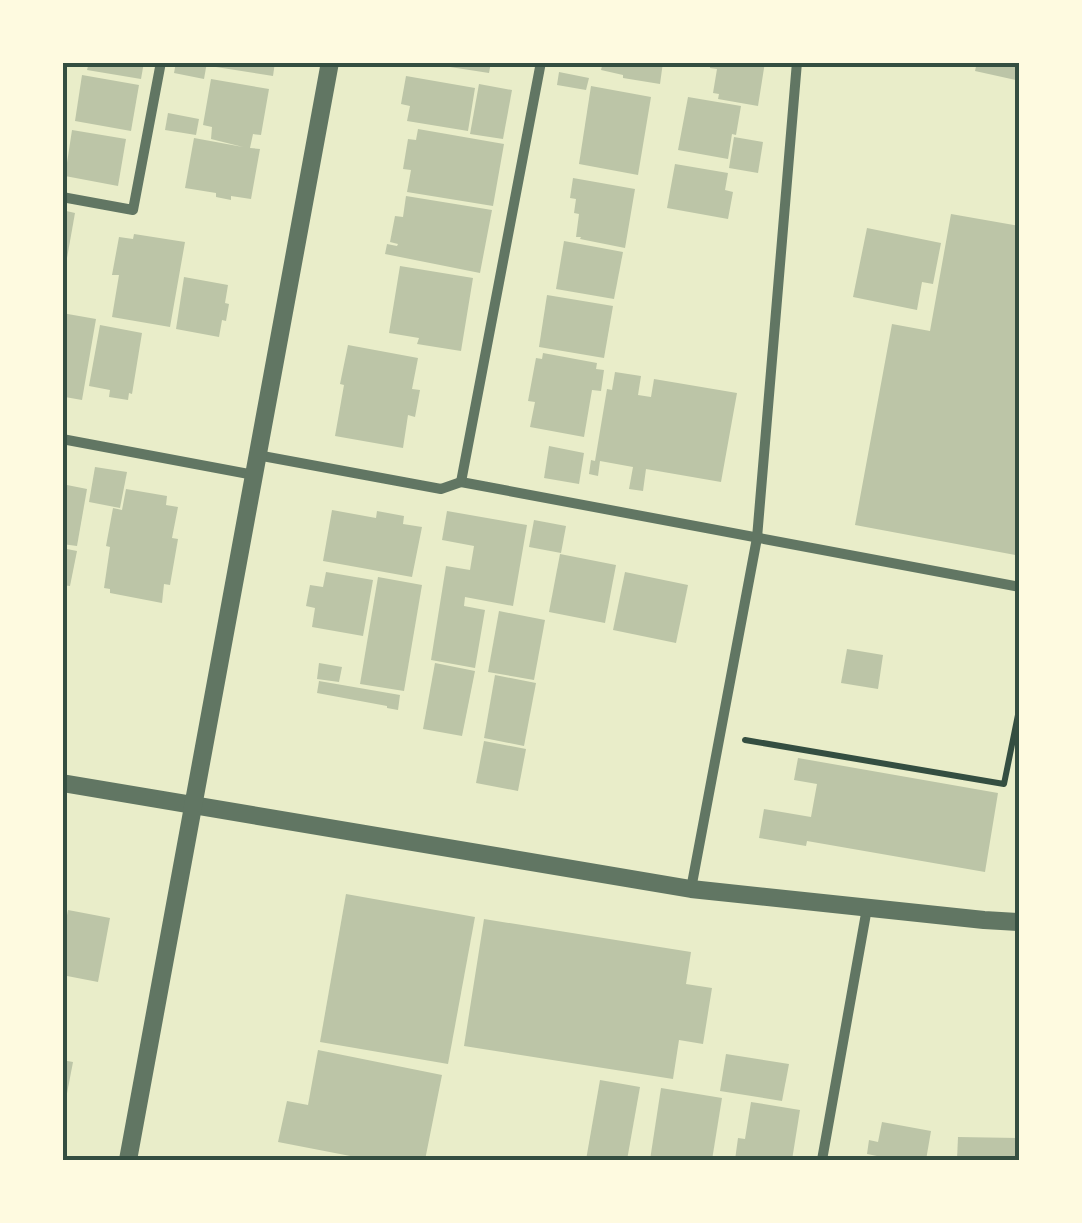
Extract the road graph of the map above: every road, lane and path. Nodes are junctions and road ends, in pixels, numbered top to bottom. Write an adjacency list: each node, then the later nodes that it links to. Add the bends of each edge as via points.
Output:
1 (161, 62): 5 (street, via 133,210)
2 (330, 62): 7 (street)
3 (541, 62): 9 (street)
4 (798, 62): 10 (street)
5 (62, 197)
6 (62, 439): 8 (street)
7 (257, 455): 8 (street); 9 (street, via 441,488)
8 (254, 475): 15 (street)
9 (461, 482): 10 (street)
10 (757, 538): 11 (street); 13 (street)
11 (1020, 587)
12 (1020, 705): 13 (path, via 1004,784)
13 (720, 735): 16 (street)
14 (62, 784): 15 (street)
15 (192, 804): 16 (street); 19 (street)
16 (691, 889): 17 (street)
17 (867, 908): 18 (street); 20 (street)
18 (1020, 922)
19 (128, 1160)
20 (822, 1160)

